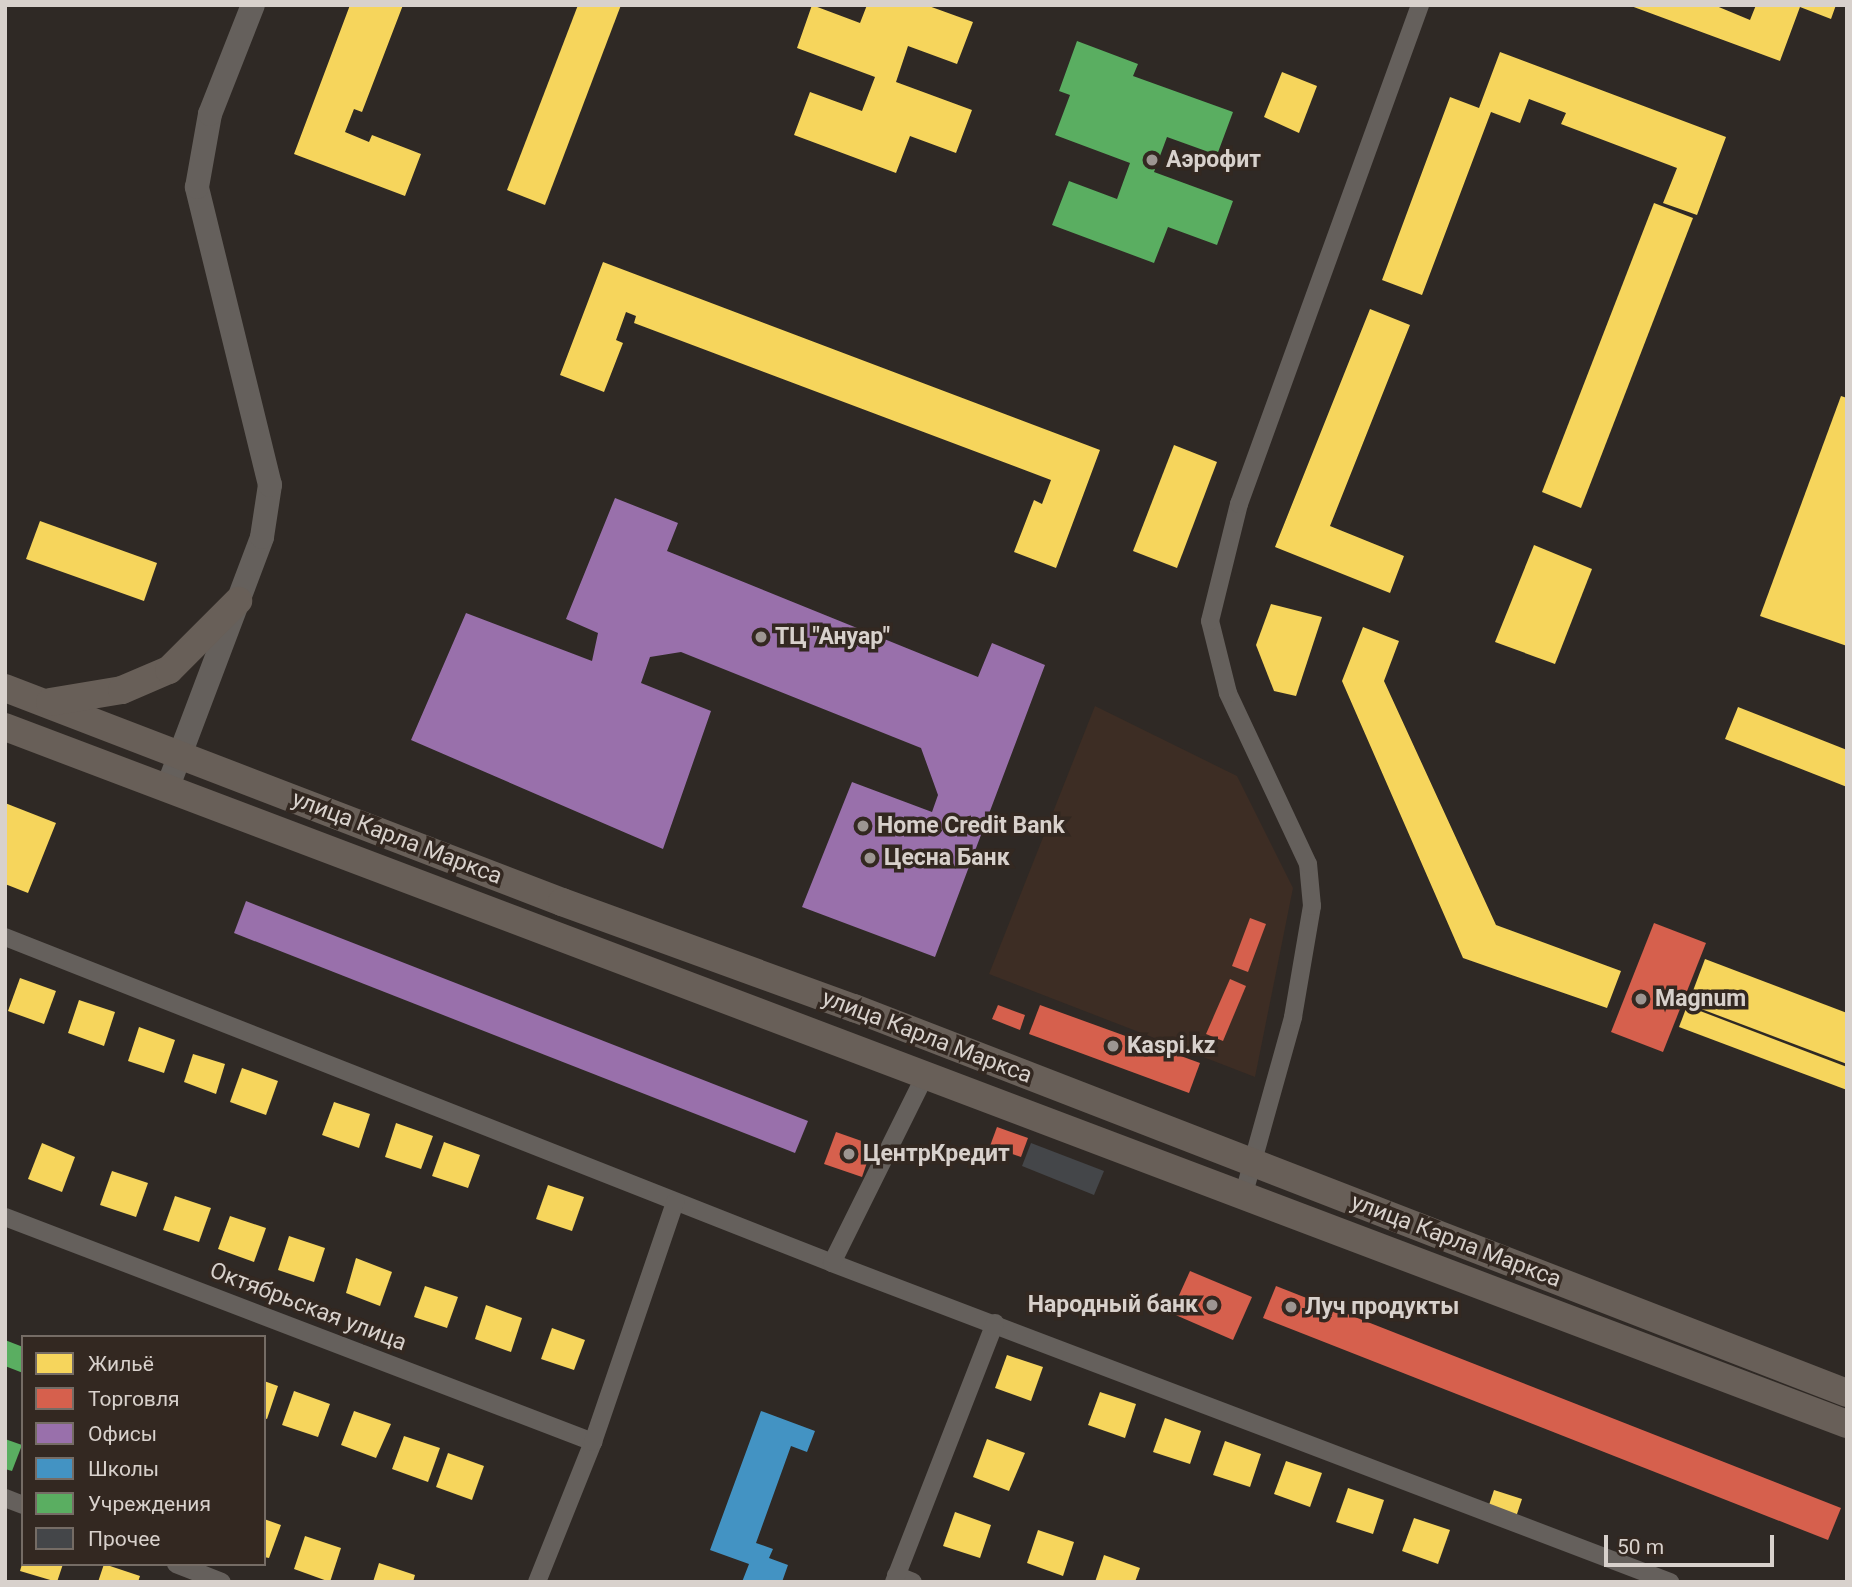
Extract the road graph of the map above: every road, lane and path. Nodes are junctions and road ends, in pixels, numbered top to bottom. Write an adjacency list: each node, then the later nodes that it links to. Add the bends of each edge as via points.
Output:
1 (253, 5): 3 (street, via 210,114 197,187 270,485 262,537)
2 (1420, 5): 11 (street, via 1239,505 1210,621 1228,693 1308,864 1312,906 1293,1017)
3 (238, 601): 5 (main road, via 169,670 122,690); 7 (street)
4 (5, 688): 5 (main road, улица Карла Маркса)
5 (44, 703): 7 (main road, улица Карла Маркса)
6 (5, 727): 8 (main road, улица Карла Маркса)
7 (181, 754): 8 (street); 11 (main road, улица Карла Маркса)
8 (167, 789): 10 (main road, улица Карла Маркса)
9 (5, 937): 13 (street)
10 (926, 1074): 12 (main road, улица Карла Маркса); 15 (street)
11 (1252, 1162): 12 (street); 17 (main road, улица Карла Маркса)
12 (1244, 1193): 18 (main road, улица Карла Маркса)
13 (674, 1202): 15 (street); 19 (street)
14 (5, 1217): 19 (street, Октябрьская улица)
15 (832, 1263): 16 (street)
16 (995, 1323): 21 (street); 22 (street)
17 (1847, 1393)
18 (1847, 1424)
19 (593, 1442): 24 (street)
20 (181, 1566): 23 (street)
21 (1633, 1576): 25 (street)
22 (901, 1580)
23 (222, 1582)
24 (537, 1582)
25 (1670, 1582)

